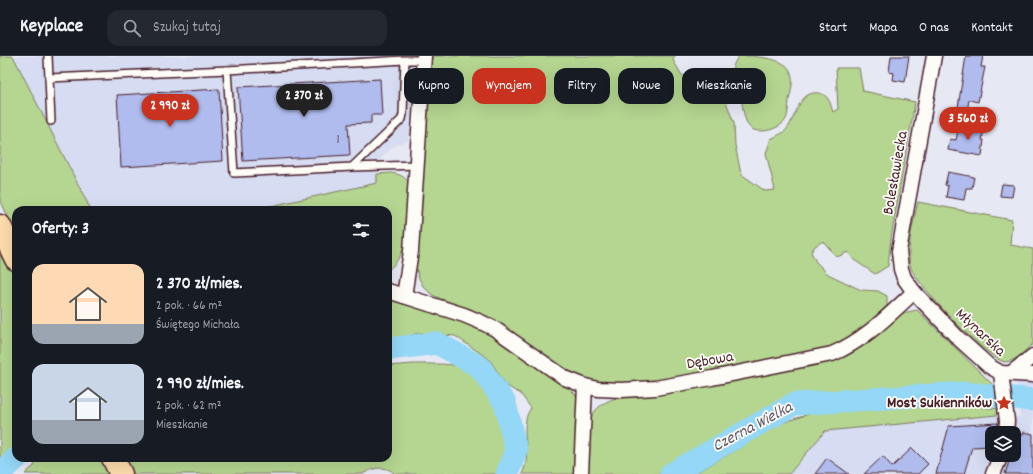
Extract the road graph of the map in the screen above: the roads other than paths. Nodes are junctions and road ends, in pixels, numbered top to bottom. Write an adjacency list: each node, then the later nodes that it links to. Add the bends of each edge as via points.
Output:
1 (48, 56): 6 (lane)
2 (934, 56): 13 (street, Bolesławiecka, via 899,251 904,278)
3 (424, 58): 4 (lane); 8 (street)
4 (405, 60): 5 (lane); 9 (lane, via 402,119)
5 (227, 70): 6 (lane); 9 (lane, via 234,173)
6 (49, 78): 7 (lane)
7 (51, 121)
8 (417, 165): 9 (lane); 14 (street, via 411,250)
9 (352, 167)
10 (0, 226): 11 (main road)
11 (12, 251)
12 (392, 292): 14 (street, Dębowa)
13 (914, 292): 17 (street, Młynarska, via 982,361); 18 (street, Dębowa, via 865,336 832,354 656,388 622,390)
14 (404, 296): 18 (street, Dębowa, via 483,323 558,374)
15 (1033, 356): 17 (street)
16 (1033, 375): 17 (street, Młynarska)
17 (1004, 377): 19 (street)
18 (585, 386): 23 (street)
19 (1006, 426)
20 (115, 462): 22 (main road)
21 (998, 462): 24 (street)
22 (121, 474)
23 (581, 474)
24 (993, 474)

